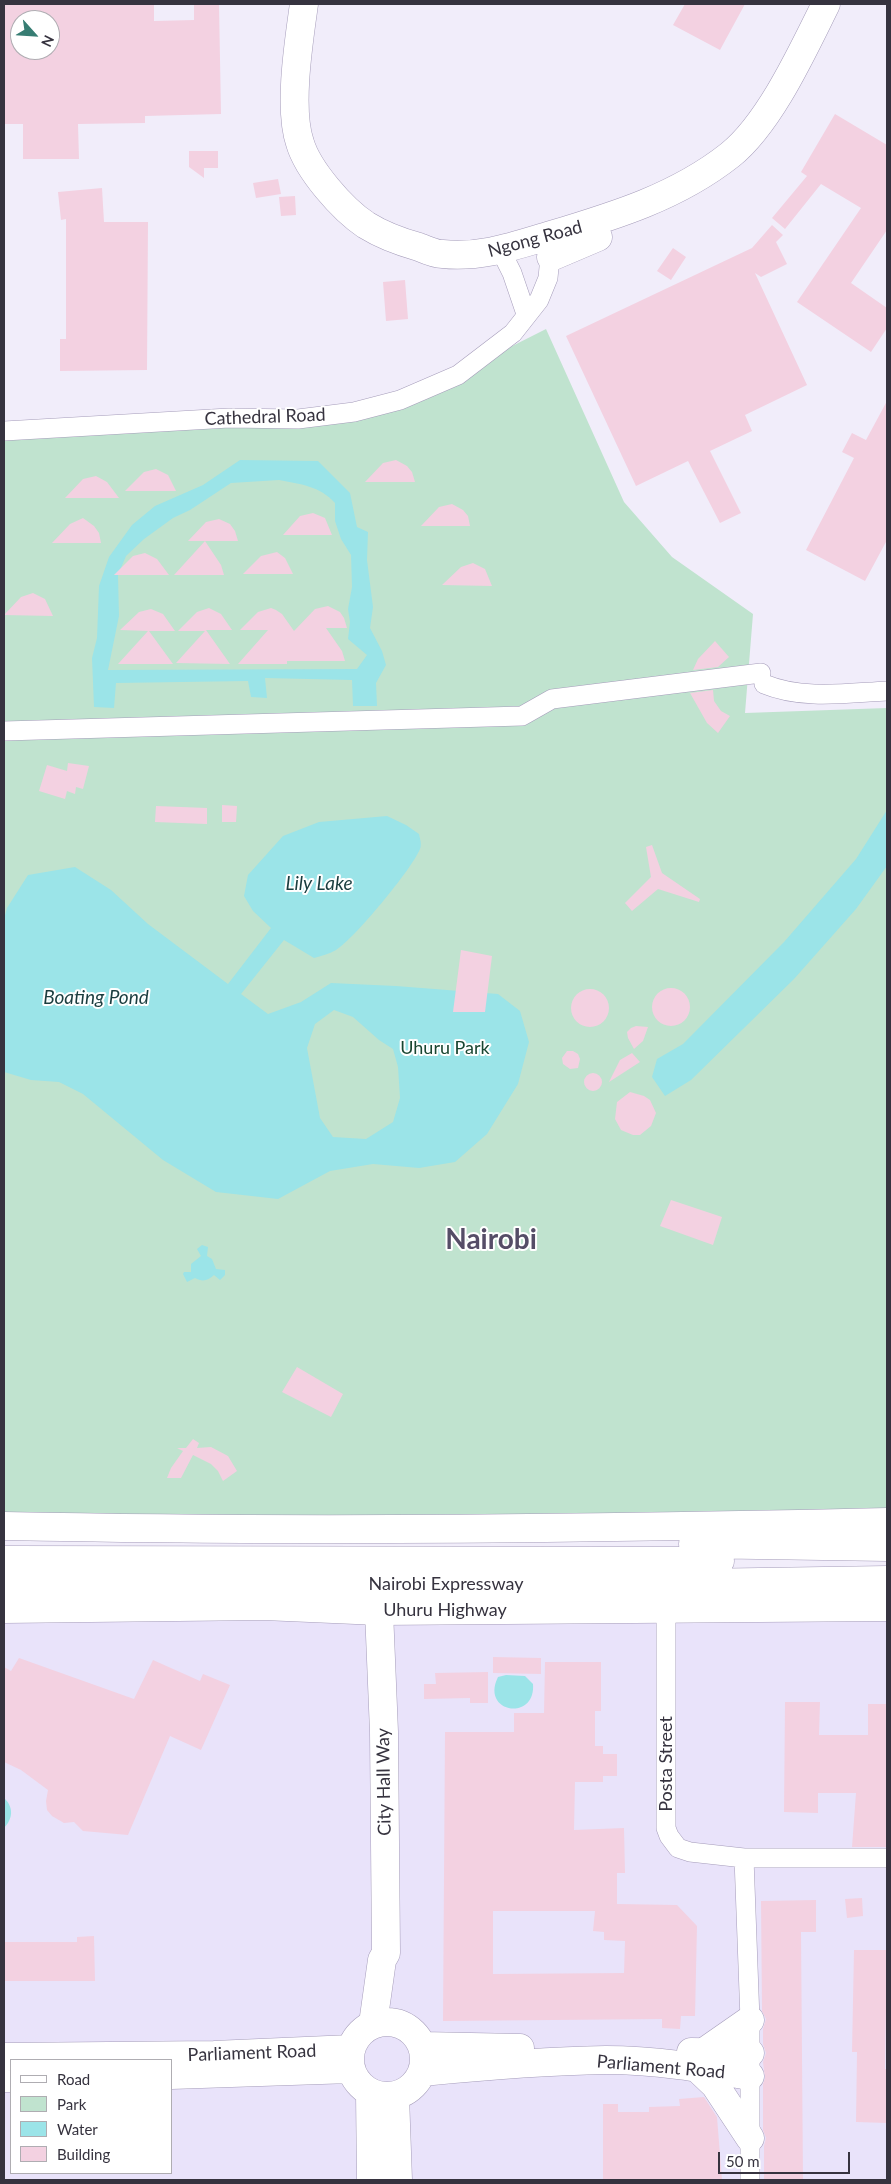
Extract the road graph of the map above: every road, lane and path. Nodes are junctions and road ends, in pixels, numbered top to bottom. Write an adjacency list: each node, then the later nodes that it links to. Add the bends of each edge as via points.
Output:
1 (304, 4): 5 (main road, Ngong Road, via 295,113 300,143 318,175 338,200 366,225 404,243 441,254)
2 (826, 4): 4 (main road, Ngong Road, via 796,63 758,126 731,154 700,176 657,198)
3 (844, 4): 4 (main road, via 775,128 712,189)
4 (551, 246): 5 (main road, Ngong Road); 6 (street, Cathedral Road, via 548,278 539,300)
5 (501, 251): 6 (street)
6 (526, 314): 7 (street, Cathedral Road, via 513,333 458,375 400,400 354,412 298,419 229,418)
7 (4, 431)
8 (887, 691): 9 (street, via 799,693 779,690 763,678 552,699 522,716)
9 (4, 731)
10 (887, 1522): 11 (main road, via 582,1529 200,1530)
11 (4, 1526)
12 (4, 1544): 13 (main road, via 407,1546 616,1543)
13 (887, 1547)
14 (4, 1560): 15 (main road, Nairobi Expressway)
15 (887, 1560)
16 (887, 1580): 17 (main road, Nairobi Expressway)
17 (4, 1584)
18 (887, 1607): 20 (main road, Uhuru Highway)
19 (4, 1609): 21 (main road, Uhuru Highway, via 264,1606)
20 (666, 1609): 21 (main road, Uhuru Highway); 22 (street, Posta Street, via 666,1828 673,1843 684,1850)
21 (379, 1611): 25 (main road, City Hall Way, via 384,1732 386,1953 392,1960)
22 (744, 1858): 23 (street, Posta Street); 24 (street)
23 (887, 1858)
24 (750, 2020): 30 (main road); 31 (street)
25 (384, 2023): 28 (main road, via 363,2030); 29 (main road, via 405,2026 413,2032)
26 (4, 2058): 27 (main road, Parliament Road)
27 (64, 2059): 28 (main road, Parliament Road, via 214,2055)
28 (351, 2059): 32 (main road, Parliament Road); 33 (main road, via 355,2079)
29 (422, 2059): 30 (main road, Parliament Road); 33 (main road, via 417,2081 410,2089)
30 (700, 2060): 31 (main road, Parliament Road); 34 (main road)
31 (750, 2065): 34 (street)
32 (172, 2075)
33 (382, 2094): 35 (main road); 36 (main road)
34 (750, 2138): 37 (street)
35 (371, 2180)
36 (398, 2180)
37 (750, 2180)

